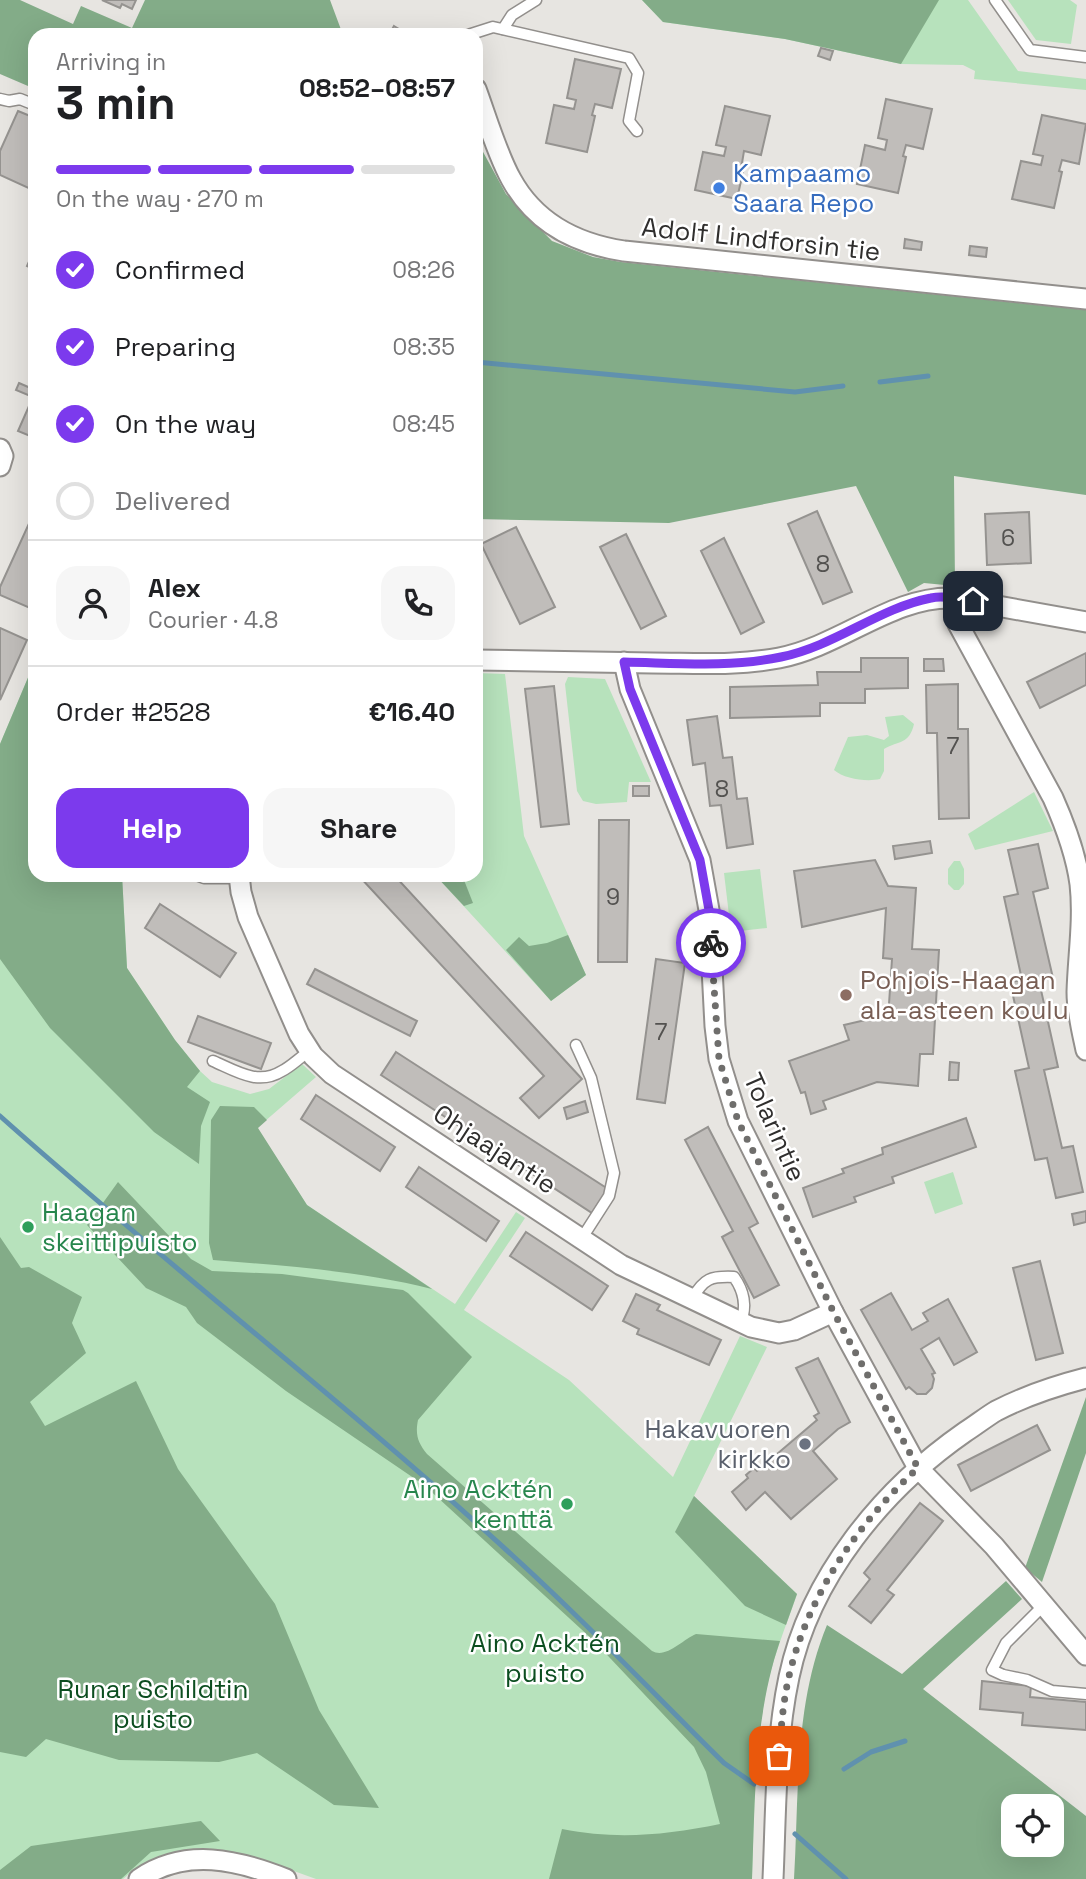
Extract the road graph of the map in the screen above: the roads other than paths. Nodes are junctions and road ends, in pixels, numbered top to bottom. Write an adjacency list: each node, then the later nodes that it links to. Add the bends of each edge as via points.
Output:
1 (536, 0): 3 (lane, via 512,15)
2 (995, 0): 5 (lane, via 1030,50)
3 (503, 29): 4 (lane); 9 (lane, via 629,58 638,73 629,121)
4 (483, 30)
5 (1086, 57)
6 (0, 99): 7 (lane)
7 (28, 102)
8 (483, 107): 10 (street, Adolf Lindforsin tie, via 511,180 533,209 577,240 599,247)
9 (637, 131)
10 (1086, 299)
11 (0, 449): 12 (street)
12 (0, 466)
13 (953, 598): 14 (street); 16 (street, via 933,597 908,604 814,649 779,658 731,664); 19 (street, via 958,624 1053,798 1072,850 1080,885 1077,994)
14 (1086, 622)
15 (483, 660): 16 (street)
16 (624, 662): 24 (street, Tolarintie, via 630,689 703,871 716,1037 728,1096)
17 (240, 882): 20 (street, Ohjaajantie, via 248,917)
18 (576, 1045): 22 (lane, via 591,1078 614,1173 609,1196)
19 (1086, 1050)
20 (310, 1051): 21 (lane, via 271,1077 253,1079); 22 (street, Ohjaajantie, via 332,1074)
21 (213, 1061)
22 (582, 1238): 23 (street, Ohjaajantie, via 621,1265)
23 (692, 1298): 25 (street, Ohjaajantie); 25 (lane, via 701,1283 716,1276 734,1277 743,1290)
24 (833, 1311): 25 (street, Ohjaajantie, via 779,1333); 27 (street, Tolarintie)
25 (741, 1322)
26 (1086, 1378): 27 (street, via 1047,1388 995,1412)
27 (918, 1468): 28 (street, Tolarintie); 33 (street, via 848,1547 822,1589 800,1641 782,1716)
28 (1044, 1605): 29 (street, Tolarintie); 30 (lane, via 1006,1643 992,1670 1052,1691)
29 (1086, 1655)
30 (1086, 1694)
31 (139, 1879): 32 (street, via 166,1865 206,1859 245,1864)
32 (286, 1879)
33 (774, 1879)

